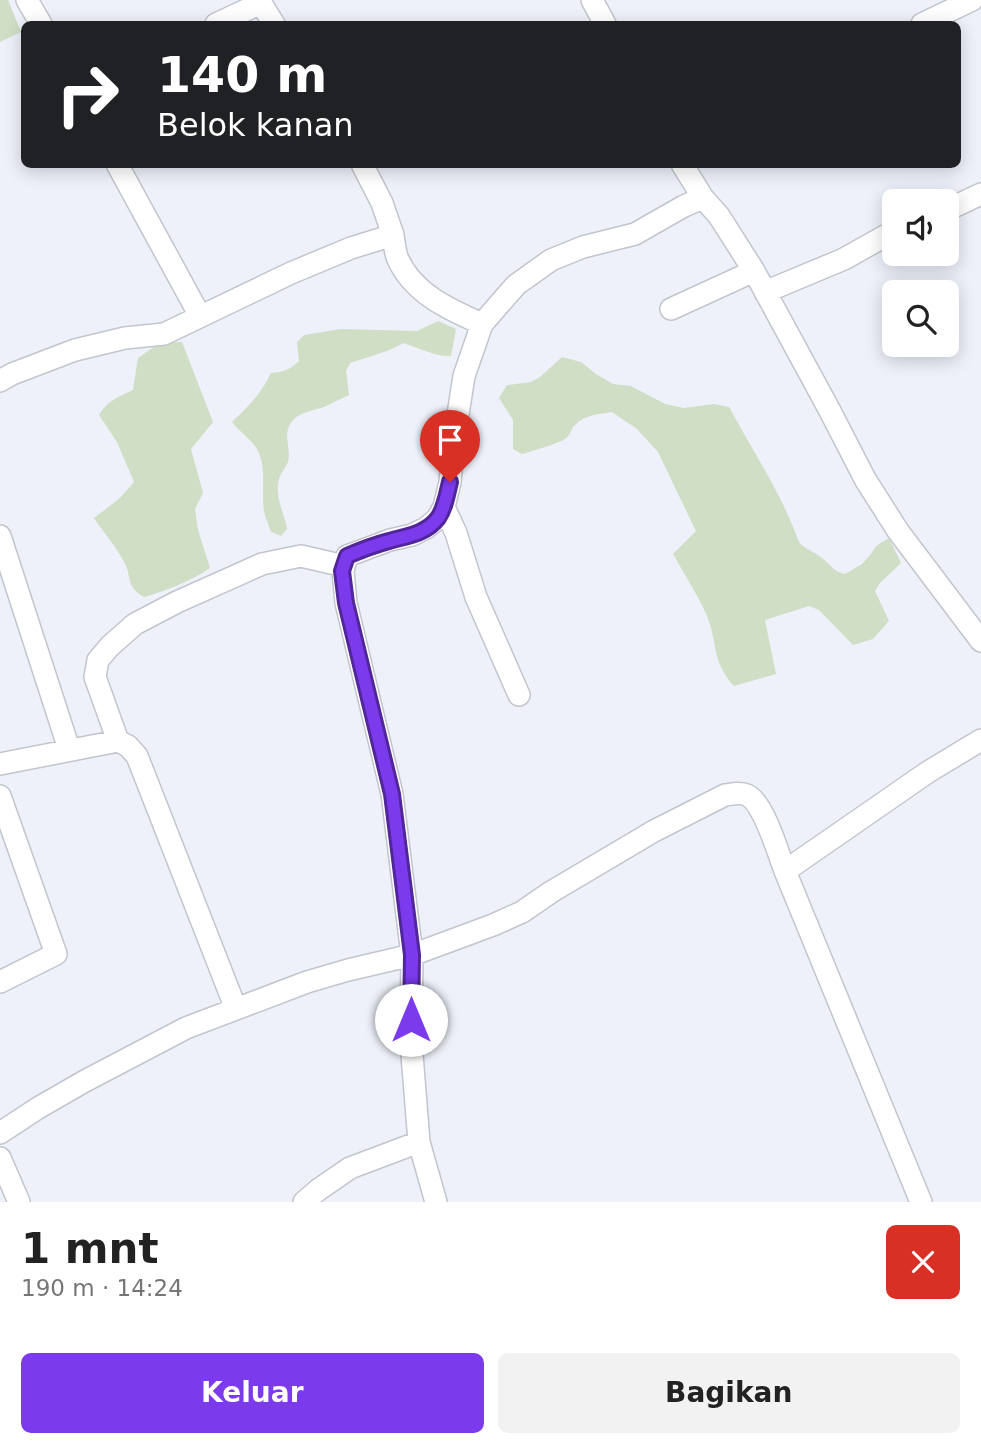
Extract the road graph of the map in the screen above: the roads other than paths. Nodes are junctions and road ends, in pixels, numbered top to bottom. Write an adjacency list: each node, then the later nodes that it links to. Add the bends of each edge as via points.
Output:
1 (27, 0): 5 (street)
2 (592, 0): 8 (street)
3 (972, 0): 9 (street)
4 (260, 1): 6 (street); 7 (street)
5 (39, 21)
6 (222, 21)
7 (272, 21)
8 (603, 21)
9 (928, 21)
10 (119, 168): 21 (street)
11 (364, 168): 16 (street)
12 (684, 168): 14 (street)
13 (981, 194): 15 (street)
14 (703, 198): 18 (street); 22 (street, via 635,234 551,260 516,285)
15 (959, 204)
16 (393, 235): 21 (street, via 291,273); 22 (street, via 397,256 410,280 436,302)
17 (882, 238): 19 (street)
18 (754, 271): 19 (street); 20 (street)
19 (765, 292): 27 (street, via 864,478)
20 (671, 309)
21 (200, 316): 23 (street, via 164,334 75,350)
22 (482, 324): 24 (street, via 464,376)
23 (0, 381)
24 (443, 507): 26 (street, via 426,528 347,556); 28 (street)
25 (0, 536): 31 (street)
26 (344, 566): 30 (street, via 301,556 262,564 135,624 98,660 96,677); 35 (street, via 346,603 392,794)
27 (981, 641)
28 (519, 695)
29 (981, 740): 34 (street)
30 (118, 741): 31 (street); 37 (street, via 136,756)
31 (69, 749): 32 (street)
32 (0, 764)
33 (0, 796): 36 (street, via 57,954)
34 (785, 871): 35 (street, via 755,801 747,795 725,795 654,831 522,912); 44 (street)
35 (412, 955): 37 (street, via 307,982); 39 (street, via 411,1041)
36 (0, 982)
37 (236, 1009): 38 (street, via 186,1027)
38 (0, 1133)
39 (419, 1142): 42 (street, via 350,1168); 43 (street)
40 (0, 1158): 41 (street)
41 (19, 1202)
42 (304, 1202)
43 (436, 1202)
44 (921, 1202)

